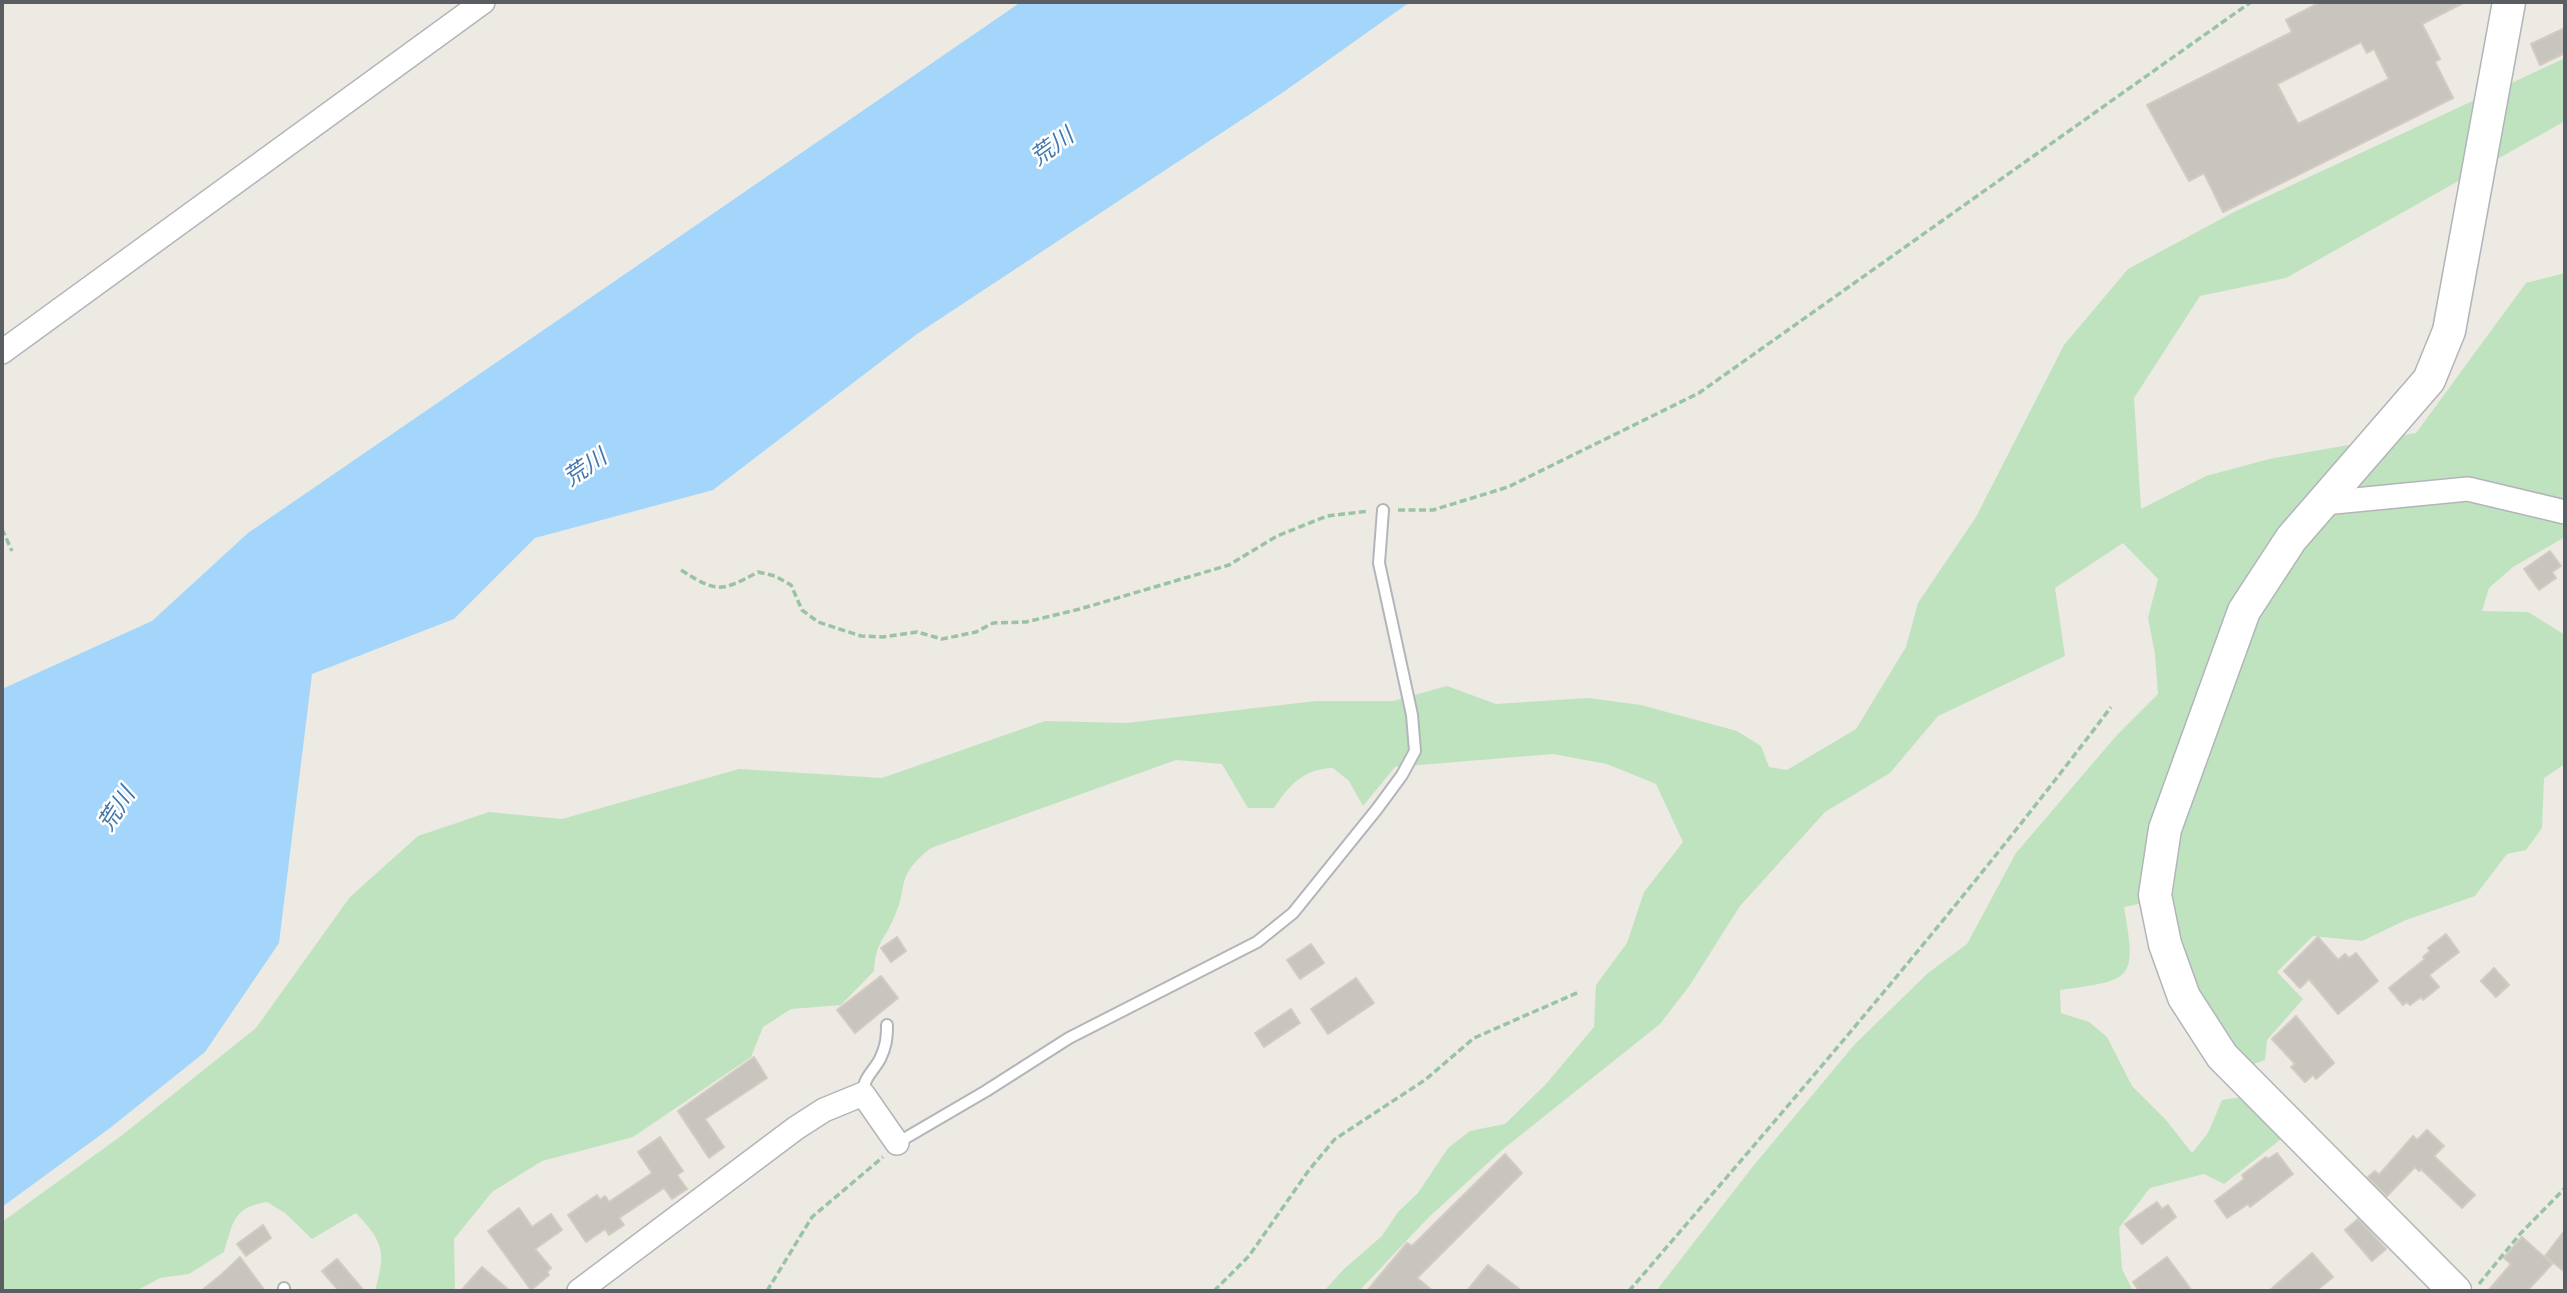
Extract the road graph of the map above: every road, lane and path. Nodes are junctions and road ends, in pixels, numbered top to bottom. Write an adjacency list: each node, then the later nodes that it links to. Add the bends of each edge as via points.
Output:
1 (483, 2): 4 (street)
2 (2251, 2): 6 (path, via 1699,393 1507,487 1433,510)
3 (2510, 2): 5 (street, via 2449,331 2430,380)
4 (2, 352)
5 (2324, 503): 7 (street, via 2468,489); 21 (street, via 2291,539 2244,611 2165,829 2155,895 2165,944 2184,998 2222,1056)
6 (1383, 510): 10 (path, via 1327,516 1277,536 1229,565 1080,610 1026,622 993,623 942,639 917,632 861,636 818,622 802,610 791,585 775,576 758,572 732,586 710,587); 15 (lane, via 1379,563 1412,715 1415,751 1377,808 1293,913 1257,942 1069,1038)
7 (2565, 512)
8 (2, 529): 9 (path)
9 (12, 551)
10 (681, 570)
11 (2111, 707): 20 (path, via 1865,1017)
12 (1578, 992): 19 (path, via 1474,1038 1425,1080 1335,1139 1250,1256)
13 (887, 1025): 14 (lane, via 886,1044 863,1083)
14 (863, 1094): 15 (street); 17 (street, via 796,1128)
15 (897, 1143): 18 (path, via 812,1217)
16 (2565, 1188): 22 (path)
17 (579, 1291)
18 (768, 1291)
19 (1214, 1291)
20 (1629, 1291)
21 (2455, 1291)
22 (2473, 1291)

